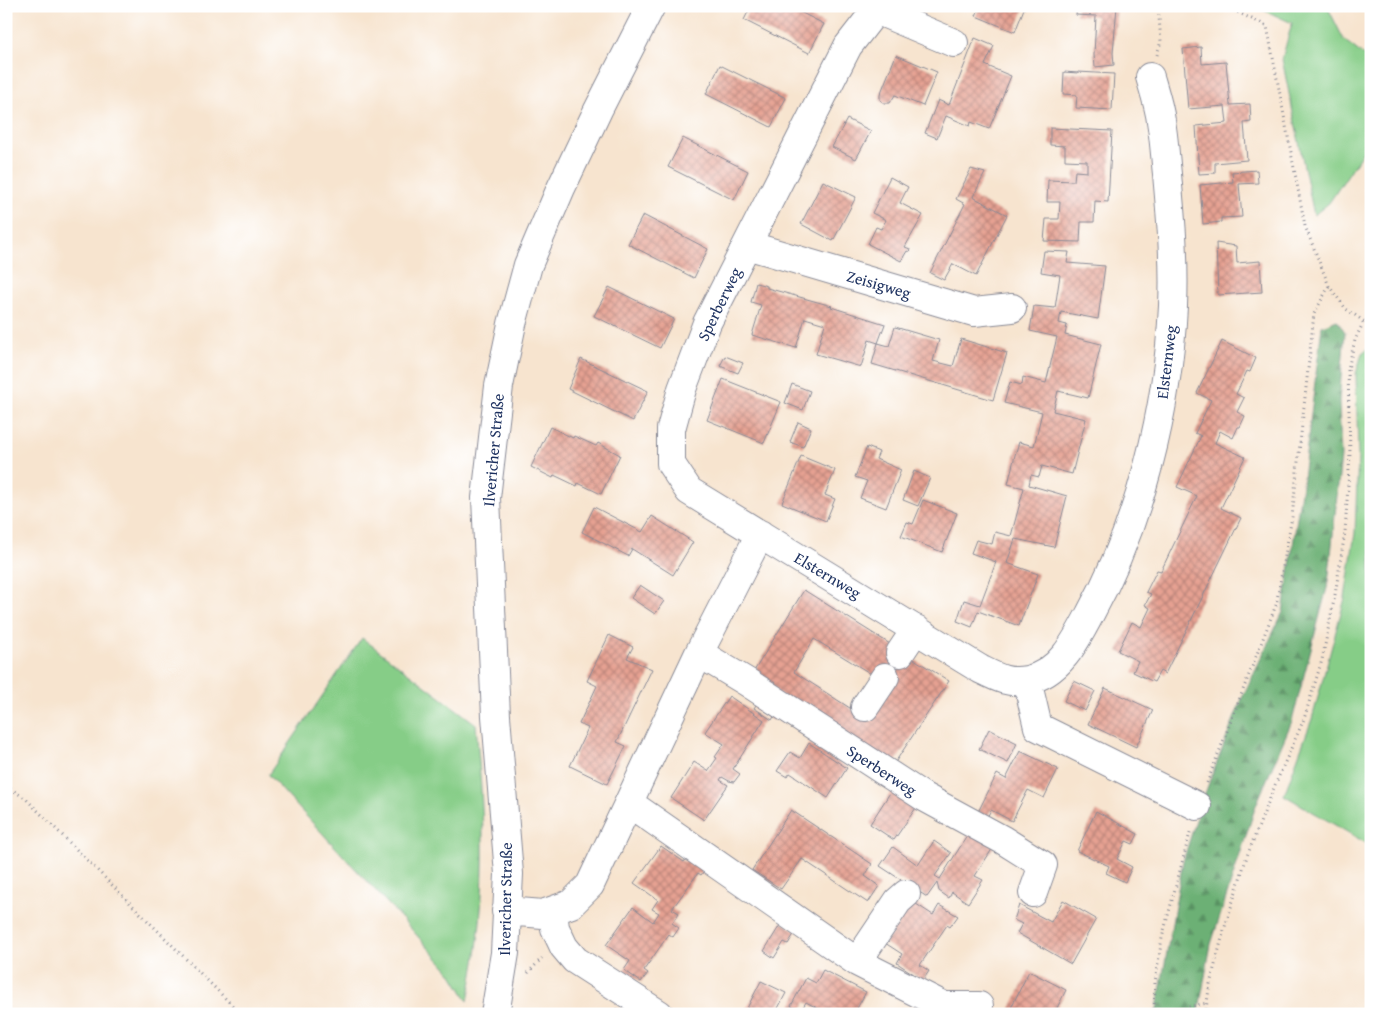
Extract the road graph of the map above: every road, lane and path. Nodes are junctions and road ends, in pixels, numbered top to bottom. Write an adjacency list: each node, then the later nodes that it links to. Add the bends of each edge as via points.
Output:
1 (652, 6): 24 (street, Ilvericher Straße, via 586,136 528,265 499,386 486,498 496,725 508,874)
2 (1158, 6): 5 (path, via 1161,41)
3 (1224, 6): 7 (path, via 1267,26 1305,226)
4 (954, 43): 6 (street, Sperberweg, via 876,10 848,46)
5 (1150, 77): 16 (street, Elsternweg, via 1161,119 1173,237 1173,306 1167,370 1157,422 1141,491 1104,588 1070,650 1050,670)
6 (747, 245): 8 (street, Zeisigweg, via 974,312); 11 (street, Sperberweg, via 707,323 682,388 671,429 671,464 689,491)
7 (1329, 286): 9 (path, via 1346,309); 20 (path, via 1314,314 1292,517 1276,605)
8 (1012, 308)
9 (1364, 321): 10 (path); 26 (path, via 1354,340 1348,369 1350,454 1345,532 1322,660 1304,719 1247,856 1224,930)
10 (1371, 326)
11 (760, 534): 12 (street, Elsternweg); 14 (street)
12 (916, 629): 13 (street); 16 (street, Elsternweg, via 1005,681)
13 (900, 653)
14 (699, 654): 19 (street); 21 (street, Sperberweg, via 924,796 1043,865)
15 (885, 677): 17 (street)
16 (1027, 680): 20 (street, via 1038,727)
17 (865, 707)
18 (6, 786): 29 (path, via 25,798)
19 (629, 803): 23 (street, via 590,885 571,904); 25 (street)
20 (1197, 806): 28 (path, via 1162,938)
21 (1033, 893)
22 (906, 894): 25 (street)
23 (553, 910): 24 (street, via 543,914); 31 (street, via 555,928 575,960)
24 (506, 911): 30 (street, Ilvericher Straße)
25 (857, 962): 27 (street, via 944,1006)
26 (1207, 1003): 28 (path); 32 (path)
27 (978, 1006)
28 (1154, 1012)
29 (241, 1014)
30 (495, 1014)
31 (659, 1014)
32 (1205, 1014)

